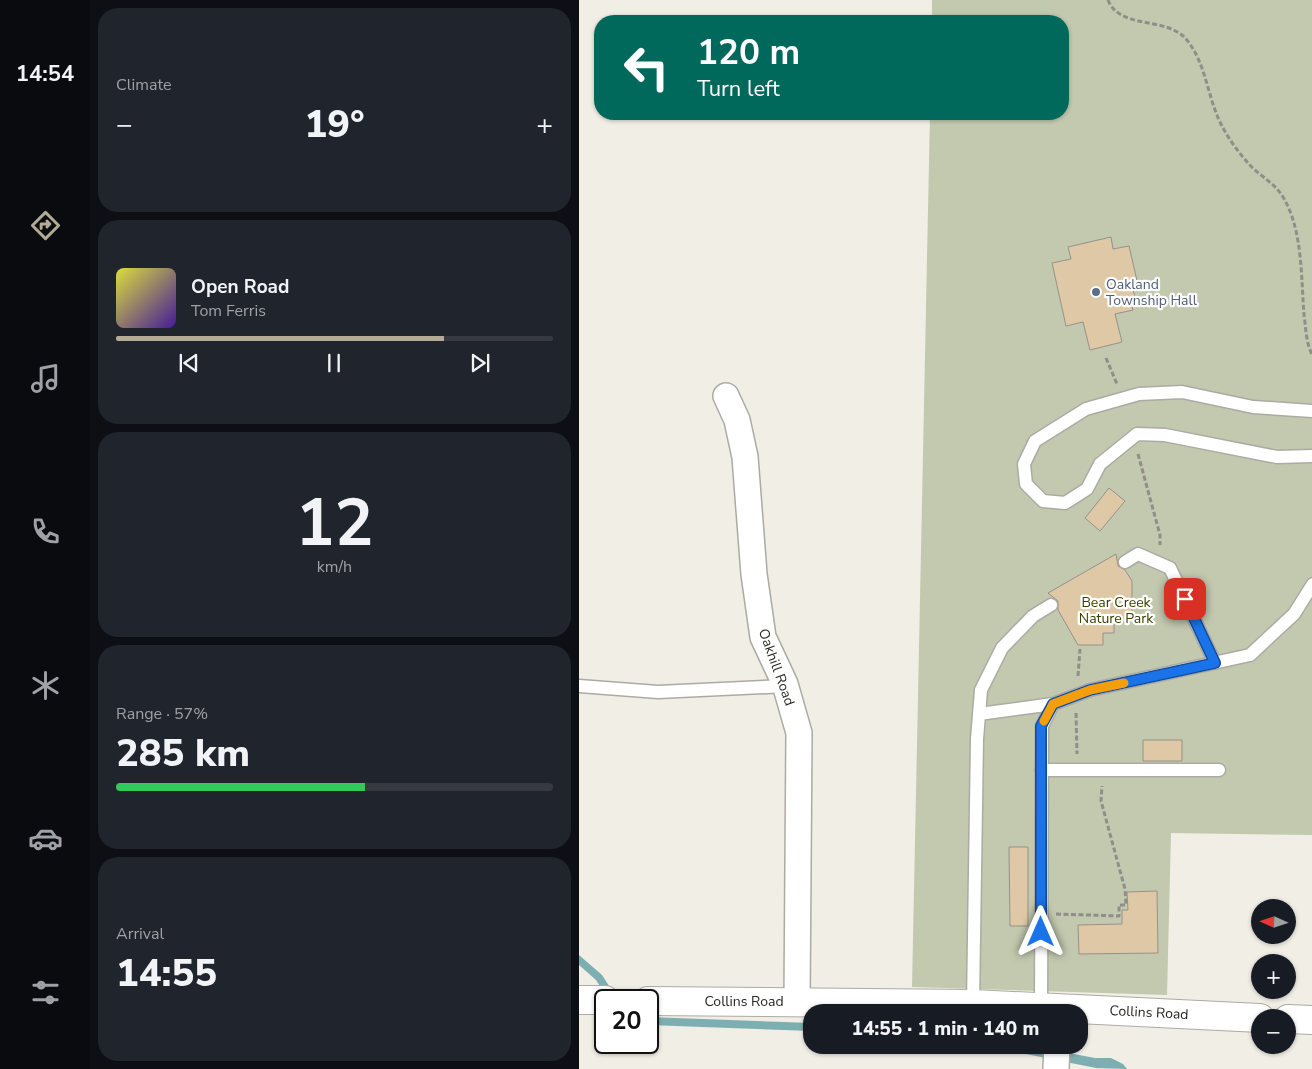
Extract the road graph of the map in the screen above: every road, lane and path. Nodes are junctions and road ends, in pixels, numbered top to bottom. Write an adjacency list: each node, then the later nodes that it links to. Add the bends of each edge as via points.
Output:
1 (1108, 0): 2 (path, via 1123,17 1165,26 1185,38 1202,67 1222,127 1248,164 1283,196 1293,222 1306,336)
2 (1312, 356)
3 (1106, 358): 5 (path)
4 (726, 396): 16 (street, Oakhill Road, via 737,420 745,458 753,565 763,637)
5 (1124, 399): 6 (lane, via 1139,394 1182,392 1253,407); 7 (lane, via 1086,409 1035,442 1024,464 1026,484 1043,501 1065,503 1087,489 1100,464)
6 (1312, 412)
7 (1133, 437): 8 (lane, via 1137,434 1165,435 1277,457); 10 (path, via 1160,536)
8 (1312, 456)
9 (1125, 562): 10 (lane, via 1138,554)
10 (1159, 563): 14 (lane, via 1170,568)
11 (1312, 584): 14 (lane, via 1294,614 1250,655)
12 (1051, 605): 19 (lane, via 1033,616 1002,648 981,690)
13 (1080, 649): 17 (path)
14 (1215, 663): 17 (lane)
15 (579, 686): 16 (lane, via 658,692)
16 (786, 686): 27 (street, Oakhill Road, via 799,733)
17 (1076, 695): 18 (lane); 20 (path)
18 (1053, 704): 19 (lane); 21 (lane, via 1041,726)
19 (979, 714): 28 (lane)
20 (1077, 769): 21 (lane); 22 (lane); 23 (path, via 1076,786 1103,786 1101,801 1125,889 1126,905 1119,905 1119,916)
21 (1041, 770): 23 (lane)
22 (1219, 770)
23 (1041, 913): 29 (lane)
24 (579, 1000): 25 (street)
25 (594, 1000)
26 (659, 1001): 27 (street, Collins Road)
27 (797, 1001): 28 (street, Collins Road)
28 (973, 1004)
29 (1052, 1004)
30 (1088, 1011): 31 (street, Collins Road)
31 (1251, 1018)
32 (1296, 1019): 33 (street)
33 (1312, 1020)
34 (1057, 1054): 35 (street)
35 (1056, 1069)

